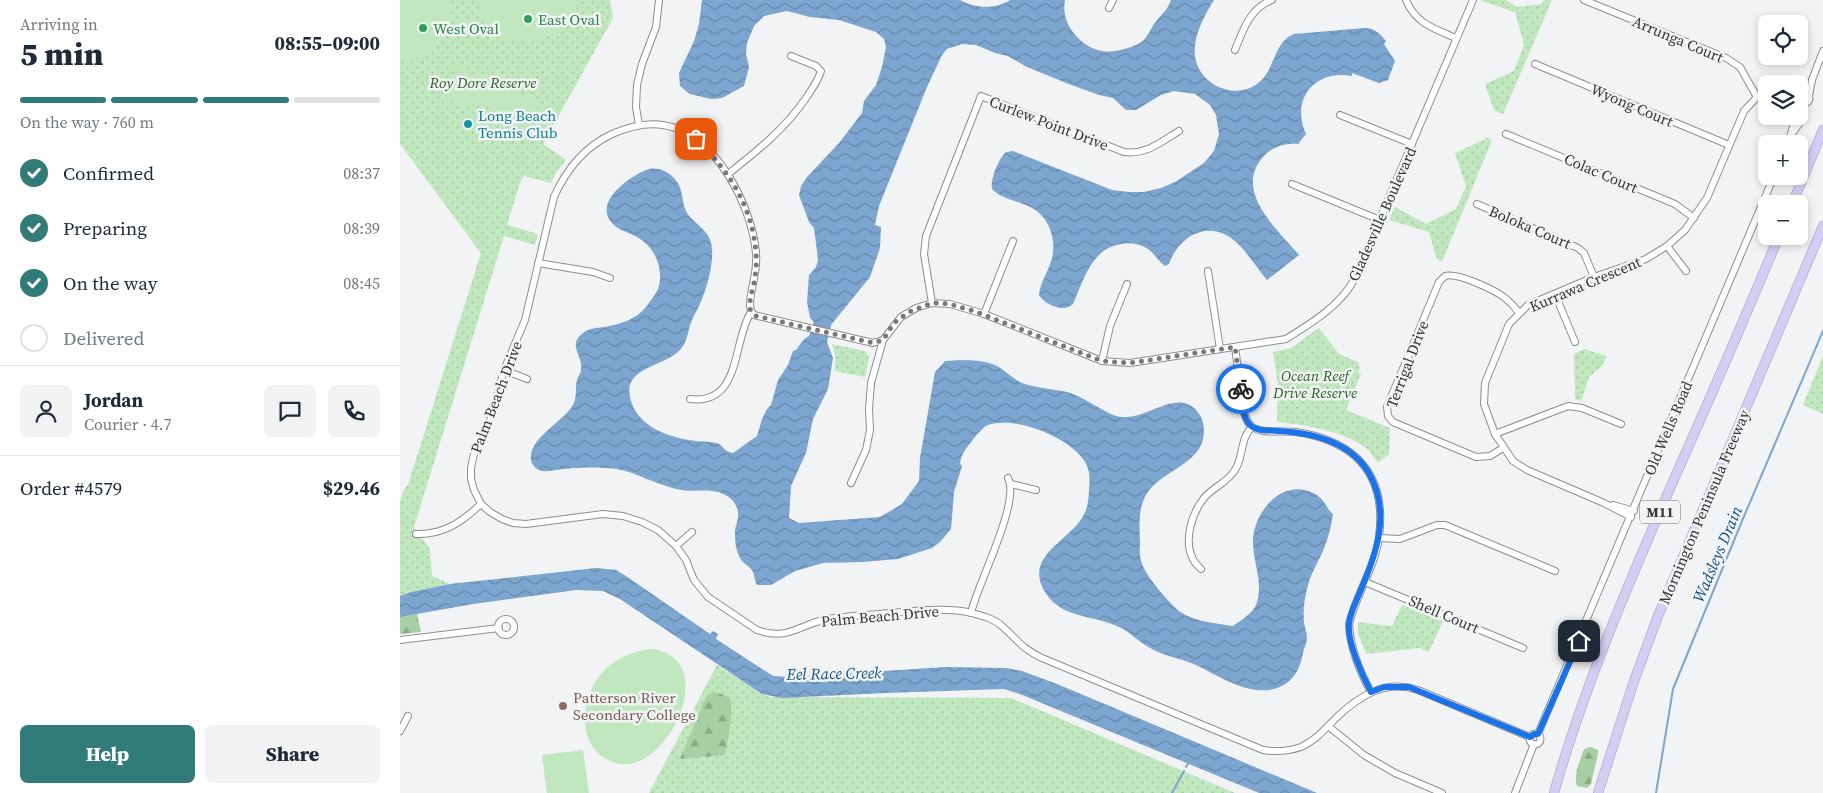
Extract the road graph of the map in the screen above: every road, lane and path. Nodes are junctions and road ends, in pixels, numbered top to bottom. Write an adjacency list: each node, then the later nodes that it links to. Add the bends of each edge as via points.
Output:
1 (659, 0): 17 (street, via 656,27 637,85)
2 (1113, 0): 8 (street)
3 (1272, 0): 10 (street, via 1249,18)
4 (1406, 0): 9 (street, via 1422,22)
5 (1473, 0): 9 (street, Gladesville Boulevard)
6 (1584, 0): 7 (street, Arrunga Court)
7 (1596, 2): 15 (street, Arrunga Court, via 1726,58 1740,67)
8 (1109, 8)
9 (1456, 38): 24 (street, Gladesville Boulevard)
10 (1235, 50)
11 (1823, 51): 14 (street)
12 (791, 56): 26 (street, via 816,66 821,71 819,79 780,130)
13 (1535, 64): 25 (street, Wyong Court)
14 (1808, 87)
15 (1757, 97): 25 (street, Kurrawa Crescent, via 1744,111)
16 (1340, 115): 24 (street)
17 (639, 125): 26 (street, Palm Beach Drive, via 665,125 686,132 708,150); 37 (street, Palm Beach Drive, via 600,140 570,167 554,197)
18 (1794, 125): 23 (street)
19 (1798, 125): 23 (street)
20 (1823, 130): 29 (highway)
21 (1179, 131): 44 (street, Curlew Point Drive, via 1147,151 1134,154 981,96 926,236 924,254)
22 (1506, 134): 31 (street, Colac Court, via 1675,204)
23 (1791, 135)
24 (1412, 144): 32 (street, Gladesville Boulevard)
25 (1729, 146): 31 (street, Kurrawa Crescent, via 1708,198)
26 (728, 174): 45 (street, Palm Beach Drive, via 748,213 753,233 756,275)
27 (1292, 184): 32 (street)
28 (1770, 185): 63 (street, Old Wells Road)
29 (1796, 195)
30 (1477, 204): 40 (street, Boloka Court, via 1578,248)
31 (1694, 218): 36 (street, Kurrawa Crescent)
32 (1380, 220): 50 (street, Gladesville Boulevard, via 1354,280 1340,299 1286,339)
33 (1823, 226): 85 (highway, Mornington Peninsula Freeway / M11, via 1658,616)
34 (1013, 241): 47 (street)
35 (1775, 245): 84 (highway, M11, via 1618,608 1580,710)
36 (1667, 246): 39 (street); 40 (street, Kurrawa Crescent, via 1646,258)
37 (538, 263): 41 (street); 53 (street, Palm Beach Drive, via 525,320)
38 (1208, 271): 51 (street)
39 (1686, 271)
40 (1594, 277): 43 (street, Kurrawa Crescent)
41 (610, 278)
42 (1127, 284): 52 (street, via 1110,326)
43 (1554, 294): 46 (street, Kurrawa Crescent); 49 (street)
44 (932, 303): 47 (street, Gladesville Boulevard, via 950,304); 48 (street, Gladesville Boulevard, via 902,317)
45 (751, 312): 48 (street, via 758,317 873,343); 55 (street, Palm Beach Drive, via 725,385 712,398)
46 (1519, 313): 58 (street, Kurrawa Crescent, via 1509,324 1485,383 1484,404); 59 (street, Terrigal Drive, via 1502,296 1457,276 1445,276 1387,407 1393,422 1476,456 1490,456)
47 (984, 314): 52 (street, Gladesville Boulevard)
48 (883, 340): 60 (street, via 871,383 870,430 866,450)
49 (1574, 342)
50 (1235, 347): 51 (street, Gladesville Boulevard); 57 (street, via 1244,413)
51 (1220, 349): 52 (street, Gladesville Boulevard, via 1130,363)
52 (1102, 361)
53 (504, 370): 54 (street); 62 (street, Palm Beach Drive, via 491,418 471,468 474,490)
54 (527, 379)
55 (690, 399)
56 (1621, 424): 58 (street, via 1582,408 1568,406)
57 (1252, 427): 66 (street, via 1313,435 1341,445 1353,454 1364,465 1376,488 1381,516); 68 (street, via 1244,437 1236,469 1204,498 1192,519 1190,550)
58 (1495, 434): 59 (street, Kurrawa Crescent)
59 (1503, 448): 63 (street, Kurrawa Crescent, via 1513,461 1527,470)
60 (851, 483)
61 (1036, 490): 71 (street, via 1010,481 1006,515)
62 (481, 504): 65 (street, via 448,529 433,534); 67 (street, Palm Beach Drive, via 496,516 513,523 603,514 623,516 658,530)
63 (1632, 514): 79 (street, Old Wells Road)
64 (692, 532): 67 (street)
65 (416, 534)
66 (1379, 538): 69 (street, via 1400,539 1445,525); 70 (street)
67 (676, 546): 71 (street, Palm Beach Drive, via 694,580 708,597 757,630 772,634 848,616 944,610)
68 (1200, 570)
69 (1555, 571)
70 (1365, 582): 74 (street, Shell Court); 75 (street, via 1349,629)
71 (971, 613): 77 (street, Palm Beach Drive, via 996,622 1026,650 1042,658 1256,748 1276,751 1301,747)
72 (499, 628): 73 (street)
73 (400, 640)
74 (1523, 648)
75 (1371, 692): 77 (street, Palm Beach Drive); 80 (street, Palm Beach Drive, via 1384,687 1409,687)
76 (408, 716): 78 (street)
77 (1328, 726): 82 (street, via 1364,755 1394,773)
78 (400, 731)
79 (1538, 734): 80 (street); 81 (street, via 1540,742)
80 (1530, 737): 81 (street)
81 (1534, 744): 83 (street)
82 (1442, 793)
83 (1515, 793)
84 (1554, 793)
85 (1598, 793)

